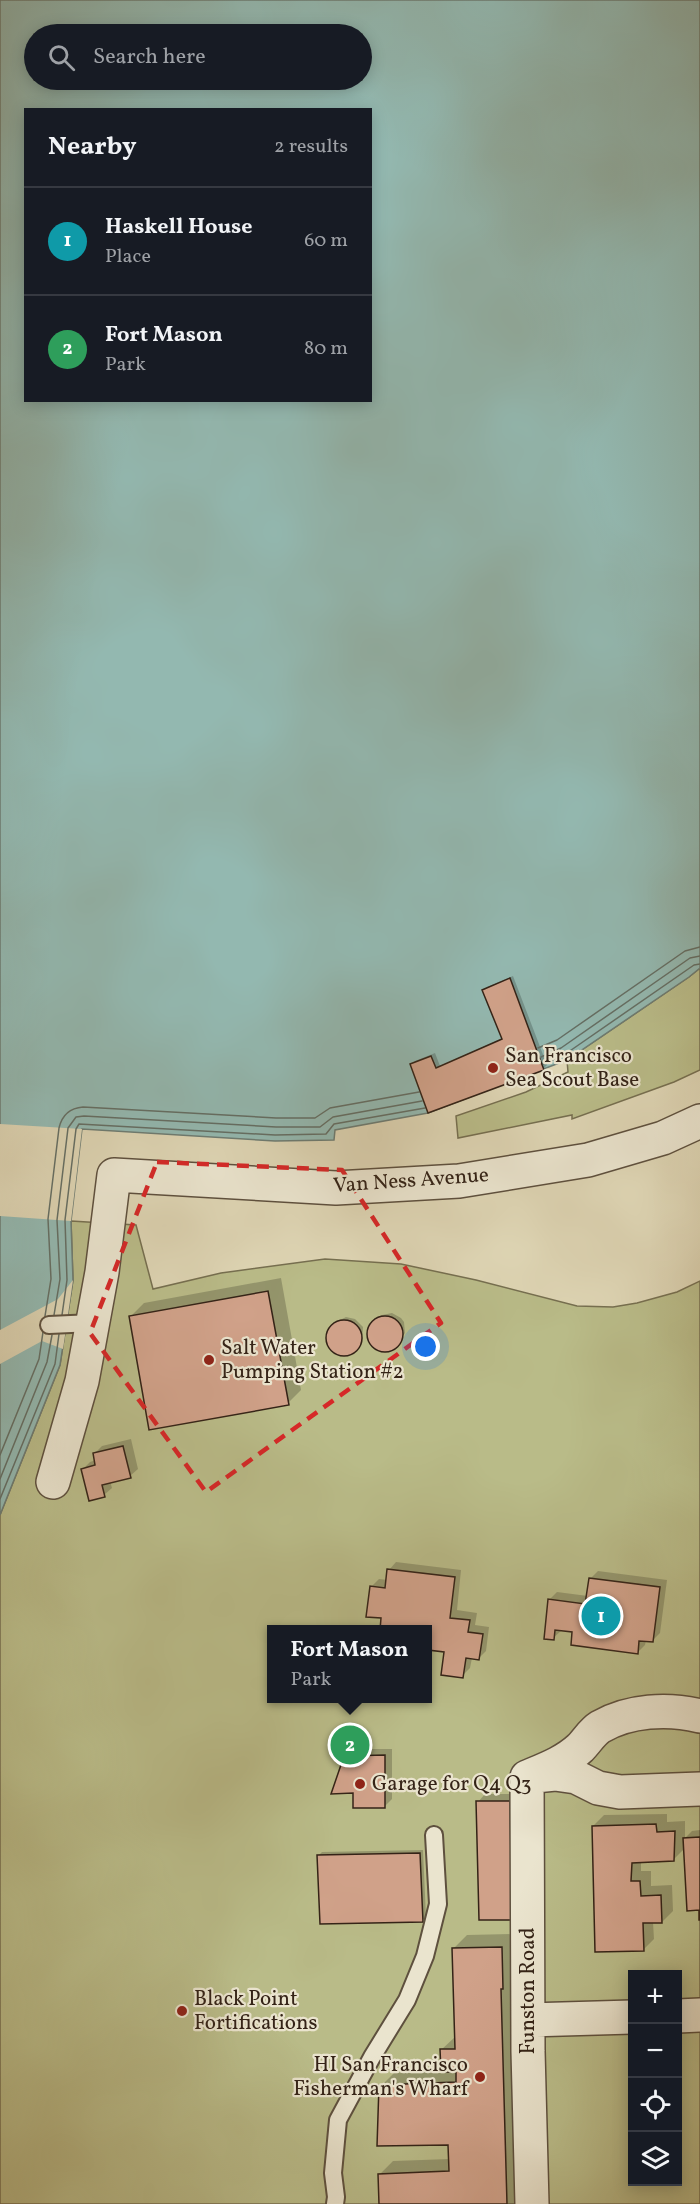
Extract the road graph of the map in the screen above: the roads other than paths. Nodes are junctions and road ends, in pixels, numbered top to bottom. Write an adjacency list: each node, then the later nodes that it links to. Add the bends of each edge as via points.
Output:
1 (700, 1121): 2 (street, Van Ness Avenue, via 663,1138 588,1160 459,1181 336,1188 114,1174)
2 (93, 1323): 3 (lane); 4 (street, via 82,1381)
3 (49, 1325)
4 (53, 1482)
5 (700, 1716): 6 (street, via 680,1711 618,1718 597,1729 556,1766)
6 (527, 1777): 7 (street, via 576,1777 598,1788 620,1792); 12 (street, Funston Road)
7 (700, 1789)
8 (435, 1836): 13 (lane, via 438,1904 425,1956 407,2000 338,2120 333,2173)
9 (700, 2015): 10 (street)
10 (682, 2016)
11 (628, 2017): 12 (street)
12 (528, 2020): 14 (street, Funston Road)
13 (335, 2204)
14 (532, 2204)

